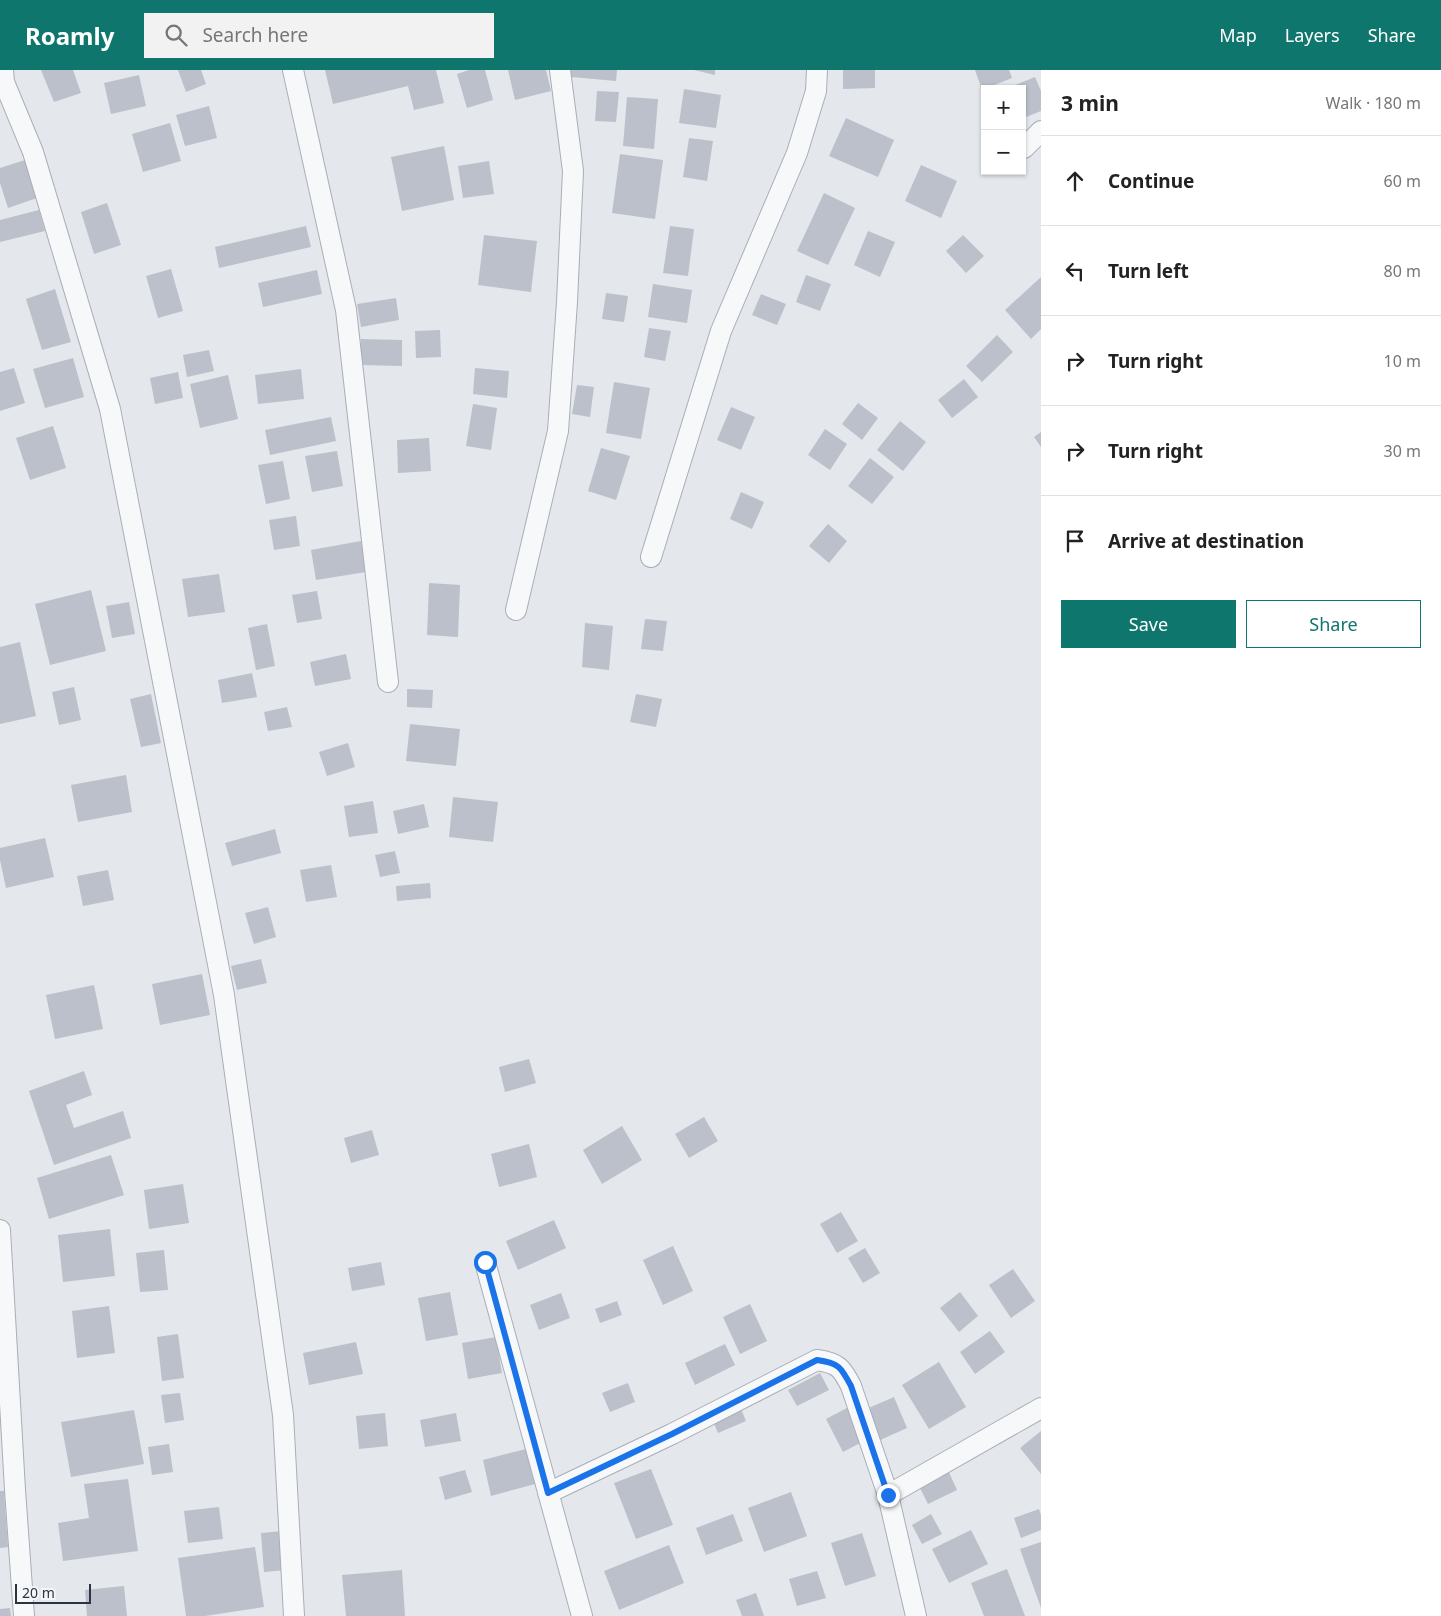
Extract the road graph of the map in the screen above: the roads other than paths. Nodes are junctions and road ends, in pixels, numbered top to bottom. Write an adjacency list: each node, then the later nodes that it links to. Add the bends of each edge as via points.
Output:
1 (293, 70): 9 (street, via 346,310)
2 (560, 70): 8 (street, via 573,171 568,302 558,431)
3 (817, 70): 7 (street, via 816,92 797,153 721,331)
4 (2, 79): 16 (street, via 33,152 110,409 224,995 283,1415)
5 (1041, 131): 6 (street)
6 (1026, 146)
7 (651, 557)
8 (516, 610)
9 (388, 682)
10 (0, 1230): 15 (street)
11 (485, 1262): 13 (street)
12 (1041, 1408): 14 (street)
13 (548, 1493): 14 (street, via 817,1360 833,1362 844,1371); 17 (street)
14 (888, 1495): 18 (street)
15 (24, 1616)
16 (294, 1616)
17 (582, 1616)
18 (916, 1616)

